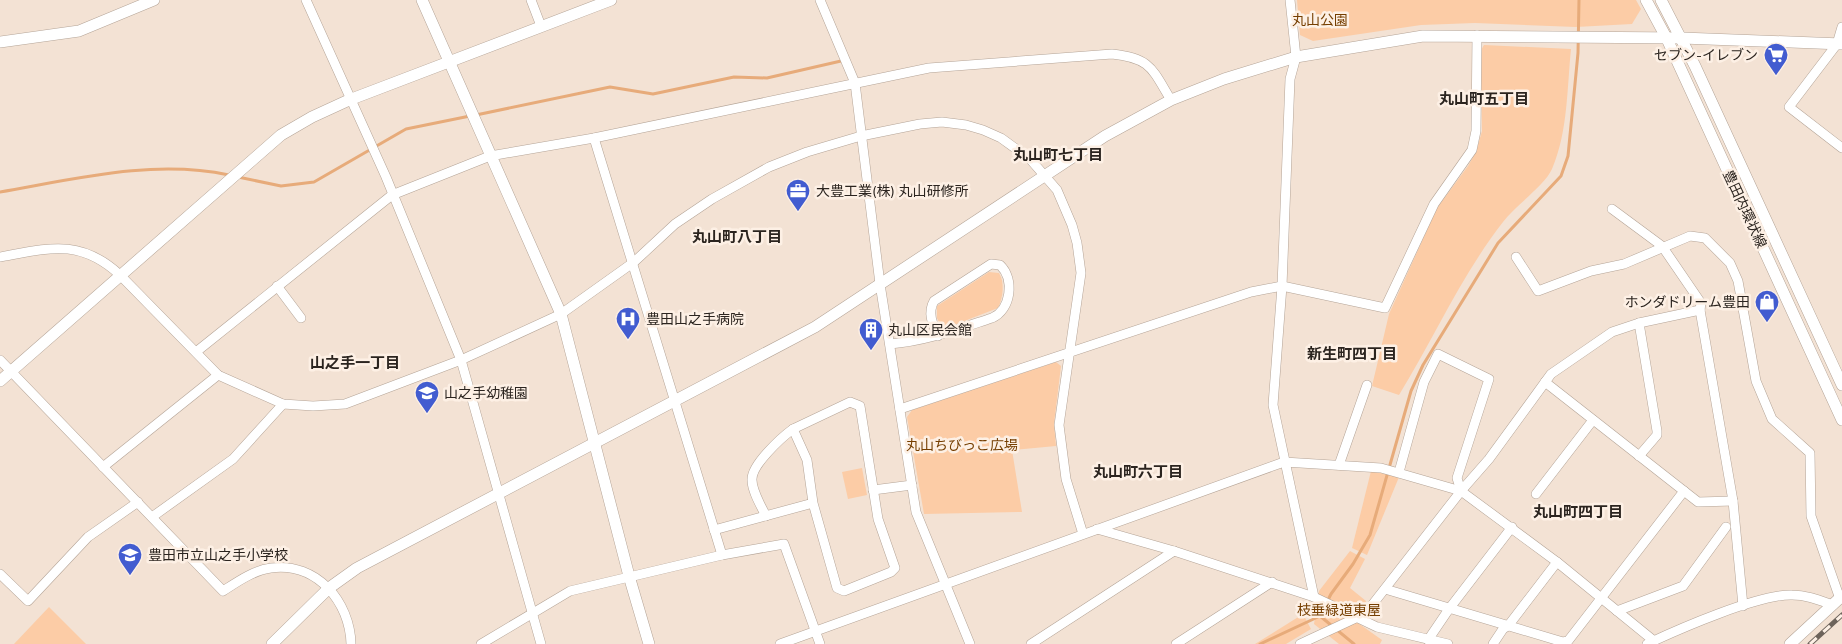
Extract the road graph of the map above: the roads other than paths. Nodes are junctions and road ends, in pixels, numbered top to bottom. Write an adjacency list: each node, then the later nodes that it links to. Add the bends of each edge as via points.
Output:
1 (154, 0): 15 (street, via 79,31)
2 (306, 0): 20 (street)
3 (422, 0): 18 (street)
4 (531, 0): 10 (street)
5 (611, 0): 10 (street)
6 (820, 0): 19 (street)
7 (1290, 0): 17 (street)
8 (1646, 0): 14 (street, 豊田内環状線)
9 (1661, 0): 13 (street, 豊田内環状線)
10 (541, 26): 18 (street)
11 (1842, 27): 16 (street)
12 (1476, 35): 14 (street); 17 (street, via 1423,36); 36 (street, via 1476,131 1472,150 1434,204 1385,308)
13 (1682, 38): 14 (street); 16 (street); 52 (street, 豊田内環状線)
14 (1667, 39): 57 (street, 豊田内環状線)
15 (0, 42)
16 (1839, 44): 24 (street, via 1789,107)
17 (1296, 56): 21 (street); 36 (street, via 1290,79)
18 (450, 61): 20 (street); 25 (street)
19 (855, 83): 21 (street, via 929,68 1112,54 1133,56 1143,61); 22 (street); 23 (street)
20 (349, 100): 27 (street); 33 (street, via 281,135)
21 (1171, 100): 26 (street, via 1105,136)
22 (861, 136): 26 (street, via 920,124 966,125 1001,138 1030,159); 32 (street, via 769,167 675,224); 34 (street)
23 (594, 138): 25 (street); 32 (street)
24 (1842, 148)
25 (490, 156): 27 (street); 38 (street)
26 (1045, 175): 34 (street); 43 (street, via 1064,203 1079,256 1080,290)
27 (392, 195): 35 (street); 46 (street)
28 (1612, 209): 29 (street)
29 (1662, 246): 31 (street, via 1624,264 1591,271 1538,291); 37 (street, via 1701,303); 92 (street, via 1696,235 1705,238 1730,263 1738,281 1756,381 1772,419 1810,452 1811,516)
30 (0, 257): 33 (street, via 55,247 69,248 105,261)
31 (1516, 257)
32 (634, 262): 38 (street); 53 (street)
33 (120, 275): 44 (street); 47 (street)
34 (880, 284): 42 (street); 53 (street, via 815,327)
35 (277, 286): 39 (street); 44 (street)
36 (1282, 286): 43 (street, via 1251,292); 61 (street, via 1273,405)
37 (1700, 310): 40 (street); 71 (street)
38 (561, 314): 46 (street); 59 (street)
39 (301, 318)
40 (1639, 323): 50 (street, via 1612,332 1564,364); 60 (street, via 1657,435)
41 (938, 336): 41 (street, via 992,318 1004,310 1009,286 1003,267 991,264 934,302 932,324); 42 (street, via 919,342)
42 (890, 344): 55 (street)
43 (1069, 351): 55 (street); 80 (street, via 1059,425 1060,443 1066,479)
44 (196, 352): 48 (street)
45 (0, 360): 47 (street)
46 (461, 360): 54 (street, via 344,404); 69 (street)
47 (11, 371): 49 (street); 63 (street)
48 (218, 375): 54 (street); 63 (street)
49 (0, 381)
50 (1544, 382): 56 (street); 67 (street, via 1489,460)
51 (1367, 385): 62 (street)
52 (1842, 385)
53 (674, 400): 59 (street); 79 (street)
54 (283, 404): 74 (street, via 233,459)
55 (900, 409): 65 (street)
56 (1593, 420): 60 (street); 70 (street)
57 (1842, 420)
58 (794, 429): 66 (street, via 850,402 860,406); 73 (street, via 808,460); 75 (street, via 757,464 752,473)
59 (594, 442): 69 (street); 85 (street)
60 (1639, 456): 68 (street)
61 (1284, 462): 62 (street); 78 (street); 90 (street)
62 (1339, 465): 64 (street)
63 (103, 467): 72 (street)
64 (1396, 471): 67 (street); 67 (street, via 1424,382 1438,354 1489,379 1458,478)
65 (912, 485): 66 (street); 87 (street, via 916,512)
66 (873, 490): 73 (street, via 878,519 895,568 844,591 837,588)
67 (1461, 490): 77 (street); 89 (street)
68 (1684, 492): 71 (street, via 1698,502); 91 (street)
69 (498, 493): 88 (street, via 357,568); 96 (street)
70 (1536, 494)
71 (1733, 500): 93 (street)
72 (138, 502): 74 (street); 84 (street, via 88,537 28,601)
73 (814, 503): 75 (street)
74 (152, 516): 88 (street, via 223,591 272,568 306,574)
75 (766, 516): 79 (street)
76 (1726, 527): 95 (street, via 1683,586)
77 (1512, 528): 83 (street); 94 (street)
78 (1096, 529): 80 (street); 81 (street)
79 (714, 530): 82 (street)
80 (1083, 534): 87 (street)
81 (1174, 551): 86 (street); 110 (street)
82 (722, 554): 85 (street); 99 (street, via 784,544)
83 (1557, 562): 91 (street); 98 (street)
84 (0, 574)
85 (629, 576): 96 (street, via 570,591); 106 (street)
86 (1272, 582): 90 (street); 111 (street)
87 (944, 584): 99 (street); 109 (street)
88 (329, 588): 102 (street); 103 (street, via 342,606)
89 (1385, 589): 94 (street); 97 (street)
90 (1316, 598): 97 (street)
91 (1601, 598): 95 (street); 98 (street, via 1568,641)
92 (1838, 600): 93 (street, via 1790,595); 115 (street)
93 (1743, 606): 101 (street)
94 (1449, 609): 98 (street); 100 (street)
95 (1617, 611): 101 (street)
96 (532, 613): 104 (street); 105 (street)
97 (1358, 617): 100 (street, via 1377,627); 112 (street)
98 (1508, 626): 114 (street)
99 (815, 632): 107 (street); 108 (street)
100 (1428, 640): 113 (street)
101 (1650, 643)
102 (272, 644)
103 (351, 644)
104 (481, 644)
105 (541, 644)
106 (649, 644)
107 (780, 644)
108 (820, 644)
109 (970, 644)
110 (1031, 644)
111 (1176, 644)
112 (1300, 644)
113 (1448, 644)
114 (1493, 644)
115 (1790, 644)

